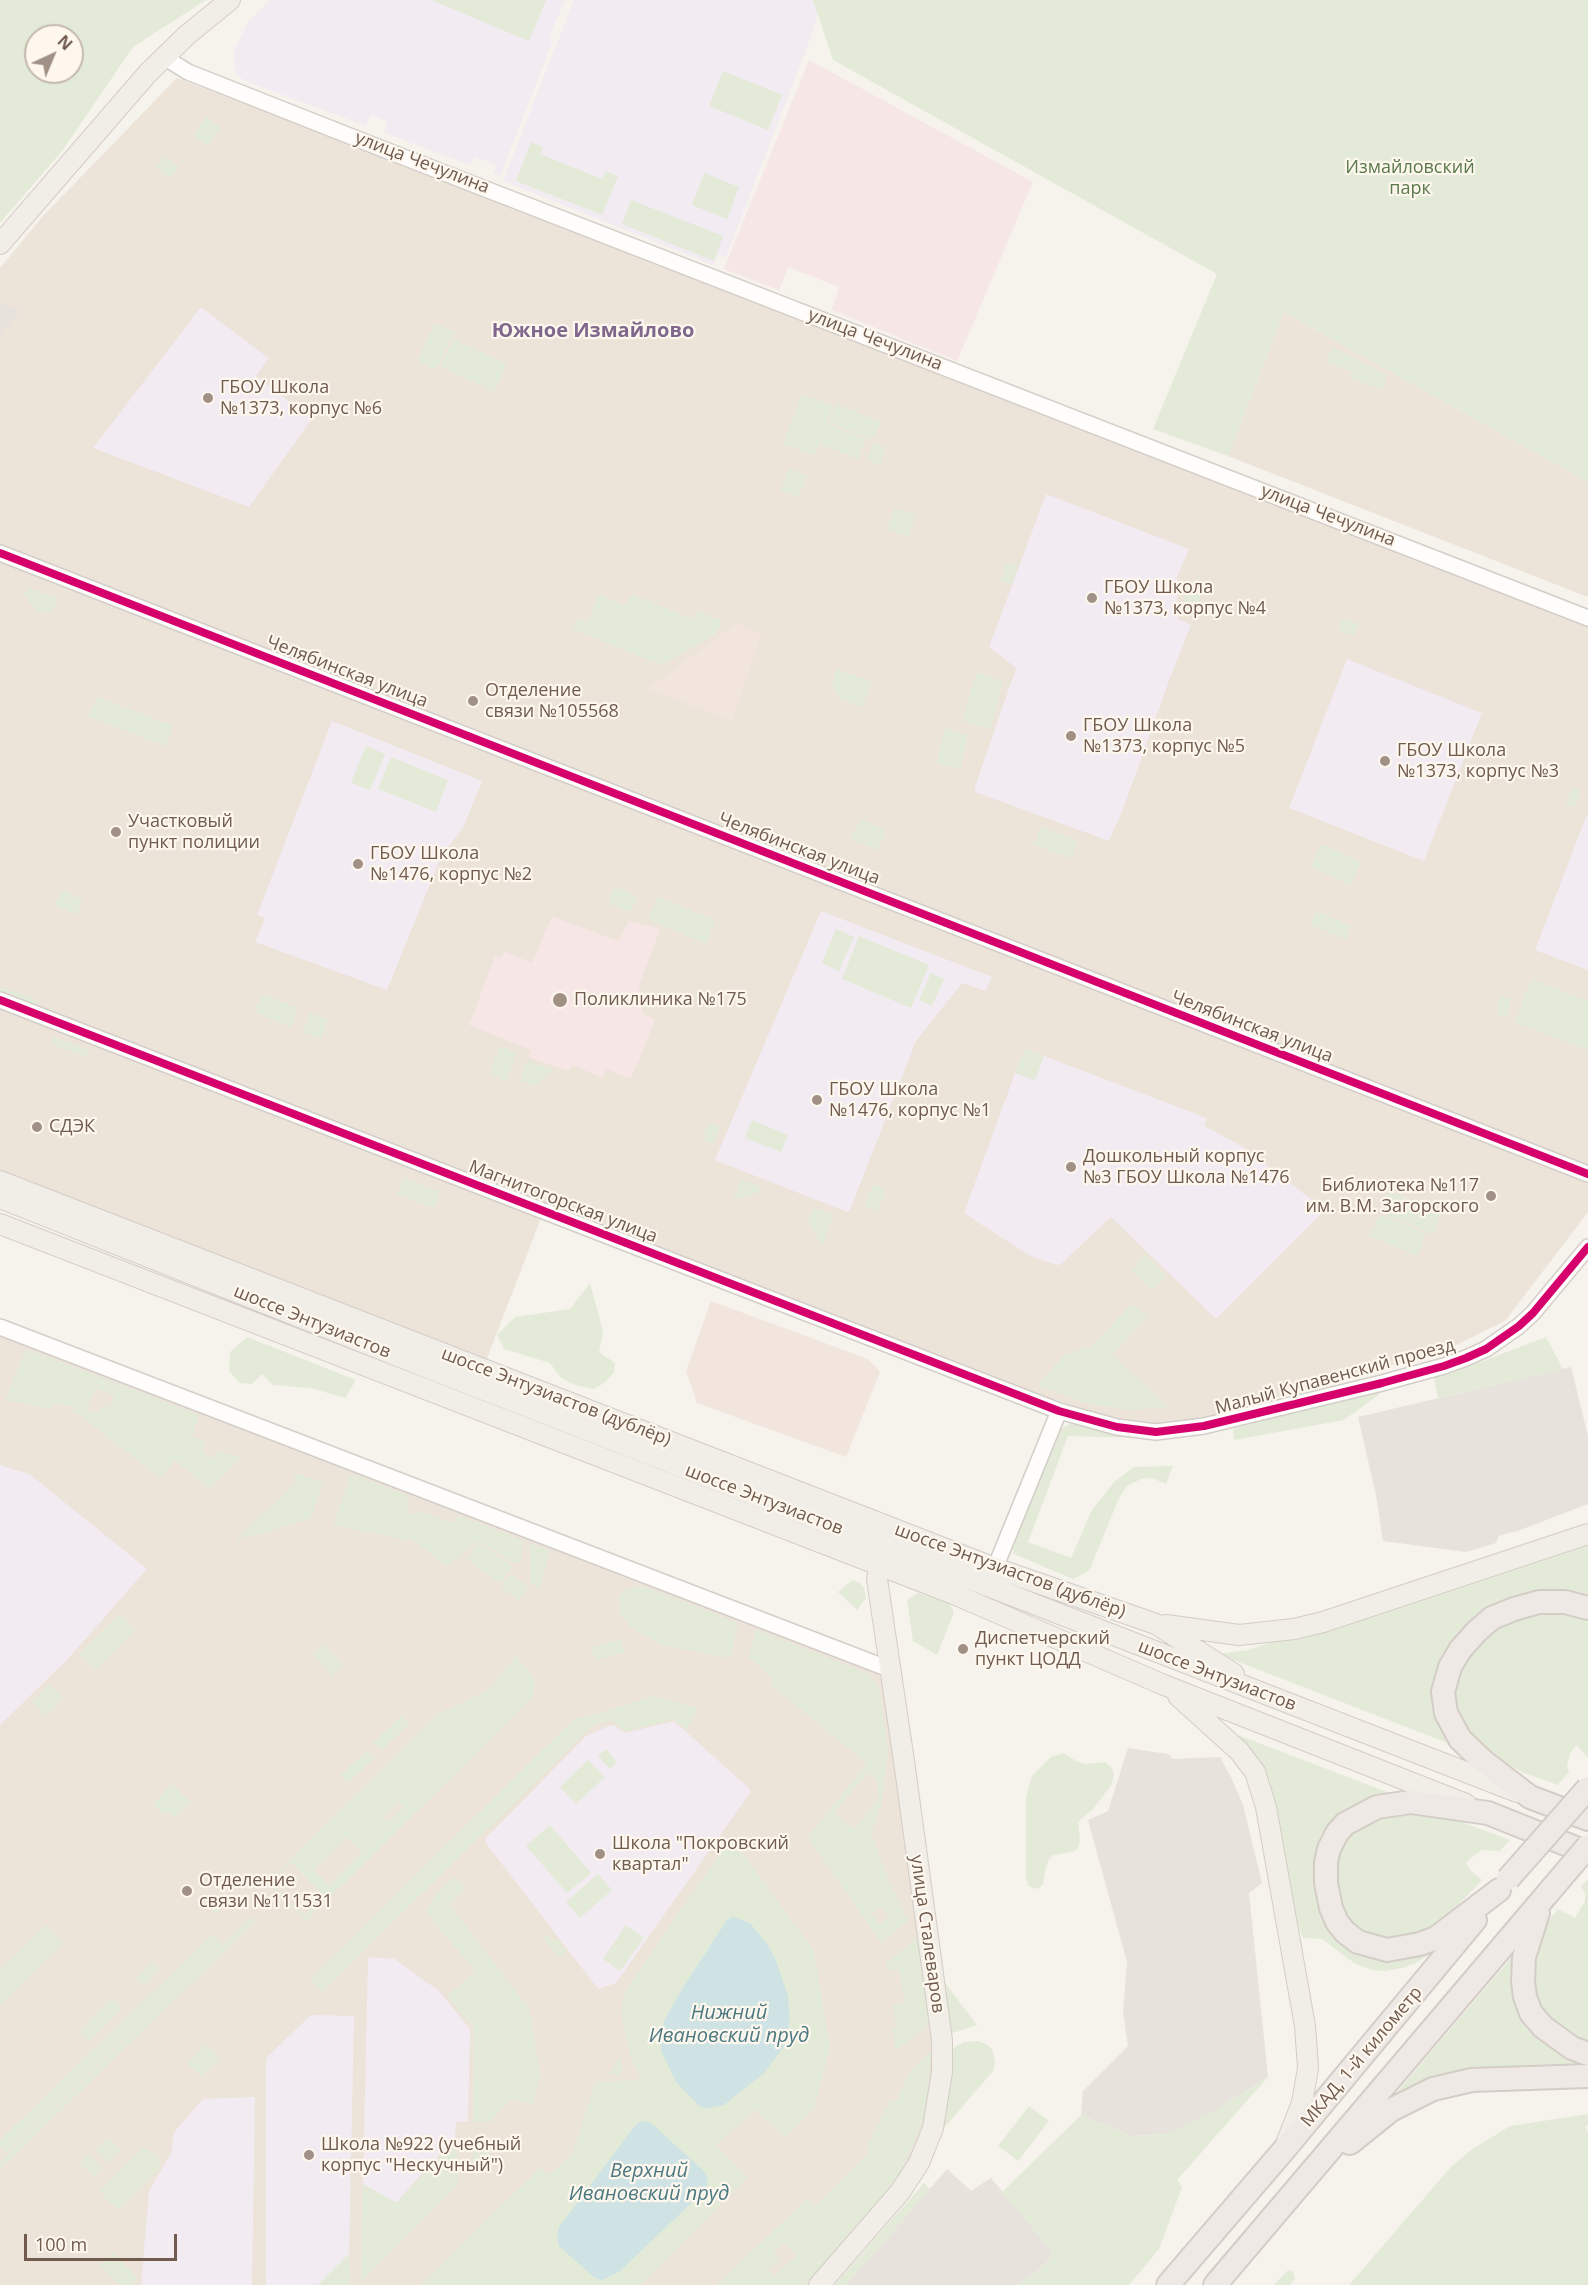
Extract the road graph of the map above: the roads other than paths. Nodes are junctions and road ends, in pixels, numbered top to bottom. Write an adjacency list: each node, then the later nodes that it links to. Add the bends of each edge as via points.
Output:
1 (230, 0): 2 (main road)
2 (164, 57): 3 (main road); 5 (street, улица Чечулина, via 188,72 370,144)
3 (0, 244)
4 (0, 553): 7 (street, Челябинская улица)
5 (1588, 618)
6 (0, 1000): 13 (street, Магнитогорская улица)
7 (1588, 1174)
8 (0, 1181): 18 (main road, шоссе Энтузиастов (дублёр))
9 (0, 1198): 16 (main road, шоссе Энтузиастов)
10 (0, 1224): 17 (main road, шоссе Энтузиастов)
11 (1588, 1247): 14 (street, Малый Купавенский проезд, via 1519,1326 1466,1358 1382,1383 1204,1426 1156,1432)
12 (0, 1327): 21 (street)
13 (1059, 1411): 14 (street, Магнитогорская улица); 18 (street)
14 (1117, 1427)
15 (1588, 1534): 20 (main road, via 1294,1629 1239,1635)
16 (885, 1546): 17 (main road, улица Сталеваров); 23 (main road, шоссе Энтузиастов)
17 (878, 1566): 21 (main road, улица Сталеваров); 22 (main road, шоссе Энтузиастов, via 956,1595)
18 (995, 1568): 20 (main road, шоссе Энтузиастов (дублёр))
19 (1588, 1608): 25 (highway, via 1564,1602 1539,1602 1503,1613 1476,1632 1450,1667 1443,1692 1446,1713 1460,1739)
20 (1156, 1624): 23 (main road, шоссе Энтузиастов (дублёр))
21 (890, 1669): 36 (main road, улица Сталеваров, via 942,2040 942,2072 933,2128 919,2163 900,2192)
22 (1164, 1685): 26 (main road, шоссе Энтузиастов); 34 (main road, via 1239,1751 1255,1772 1266,1807 1305,2026 1308,2068 1302,2103)
23 (1269, 1697): 25 (main road, шоссе Энтузиастов)
24 (1588, 1788): 30 (highway, МКАД, 1-й километр, bridge)
25 (1530, 1797): 27 (highway)
26 (1488, 1813): 29 (highway); 30 (highway, via 1411,1802 1377,1807 1352,1819 1337,1833 1329,1849 1326,1882 1331,1908 1336,1922 1358,1942 1387,1950 1436,1938)
27 (1588, 1819)
28 (1588, 1846): 31 (highway, МКАД, 1-й километр, bridge)
29 (1588, 1853)
30 (1504, 1885): 34 (highway, МКАД, 1-й километр)
31 (1545, 1897): 32 (highway, via 1524,1957 1525,1997 1542,2027); 35 (highway, МКАД, 1-й километр)
32 (1588, 2054)
33 (1588, 2076): 35 (highway, via 1472,2080 1433,2089 1391,2110)
34 (1283, 2151): 37 (highway, МКАД, 1-й километр)
35 (1305, 2180): 38 (highway, МКАД, 1-й километр)
36 (819, 2285)
37 (1168, 2285)
38 (1215, 2285)

